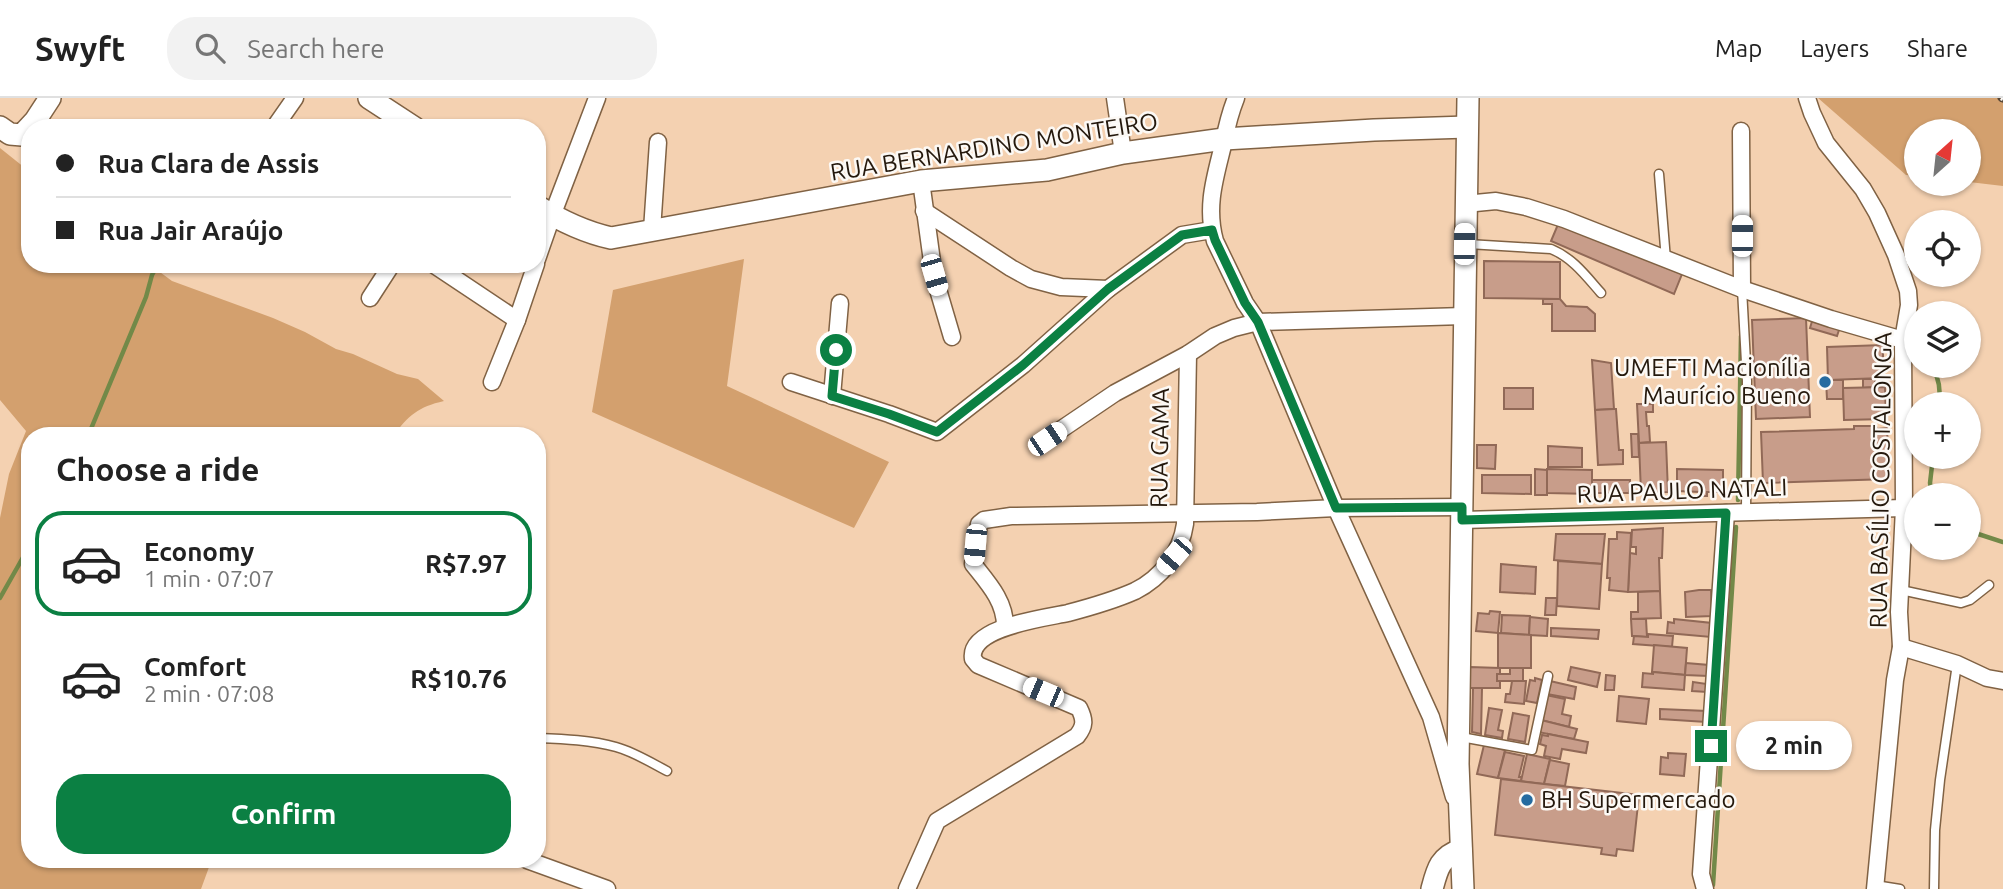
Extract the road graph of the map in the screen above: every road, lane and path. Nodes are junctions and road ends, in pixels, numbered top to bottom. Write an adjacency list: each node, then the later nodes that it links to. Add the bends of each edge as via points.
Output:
1 (50, 98): 10 (street)
2 (295, 98): 11 (street)
3 (369, 98): 12 (street)
4 (597, 98): 21 (street)
5 (1115, 98): 17 (street)
6 (1122, 98): 17 (street)
7 (1236, 98): 15 (street)
8 (1468, 98): 13 (street)
9 (1807, 98): 40 (street, RUA BASÍLIO COSTALONGA, via 1826,143 1864,189 1896,256 1908,291)
10 (35, 119)
11 (280, 119)
12 (401, 119)
13 (1467, 127): 15 (street, RUA BERNARDINO MONTEIRO); 20 (street)
14 (1741, 131): 32 (street)
15 (1224, 139): 17 (street, RUA BERNARDINO MONTEIRO); 25 (street, via 1211,192)
16 (657, 142): 24 (street)
17 (1128, 153): 19 (street, RUA BERNARDINO MONTEIRO, via 1047,170)
18 (1659, 174): 27 (lane)
19 (921, 181): 22 (street); 24 (street, RUA BERNARDINO MONTEIRO)
20 (1465, 204): 26 (street); 27 (street, via 1496,201 1526,207)
21 (546, 209)
22 (923, 211): 31 (street, via 1031,279 1061,287); 39 (street, via 934,275)
23 (546, 212): 24 (street, RUA BERNARDINO MONTEIRO, via 587,232 611,237)
24 (652, 230)
25 (1212, 230): 31 (street, via 1182,235); 38 (street)
26 (1464, 244): 33 (lane, via 1551,249 1576,265); 36 (street)
27 (1666, 260): 32 (street)
28 (385, 273): 34 (street)
29 (446, 273): 37 (street)
30 (532, 273): 37 (street)
31 (1108, 289): 44 (street, via 1023,365 937,432)
32 (1742, 289): 40 (street); 50 (lane)
33 (1601, 293)
34 (370, 298)
35 (840, 303): 44 (street)
36 (1464, 316): 38 (street); 51 (street)
37 (517, 320): 42 (street)
38 (1258, 322): 41 (street, via 1214,336); 47 (street)
39 (952, 337)
40 (1903, 340): 46 (street, RUA BASÍLIO COSTALONGA)
41 (1188, 354): 45 (street, via 1115,393); 49 (street, RUA GAMA)
42 (492, 382)
43 (790, 382): 44 (street)
44 (832, 396)
45 (1047, 439)
46 (1905, 483)
47 (1336, 508): 49 (street, RUA PAULO NATALI); 51 (street, RUA PAULO NATALI); 64 (street, via 1430,717)
48 (1904, 508): 50 (street, RUA PAULO NATALI)
49 (1185, 512): 56 (street, RUA GAMA, via 1183,537 1156,578 1134,591 1071,612); 56 (street, RUA PAULO NATALI, via 984,520 979,524 973,564 996,594)
50 (1746, 512): 52 (street, RUA PAULO NATALI)
51 (1462, 513): 52 (street, RUA PAULO NATALI); 61 (street)
52 (1726, 513): 72 (street, via 1701,874)
53 (1904, 528): 55 (street, RUA BASÍLIO COSTALONGA)
54 (1989, 585): 55 (lane, via 1961,603)
55 (1901, 590): 57 (street, RUA BASÍLIO COSTALONGA)
56 (1005, 626): 69 (street, via 979,642 973,659 1079,708 1084,727 1077,736 937,821)
57 (1901, 647): 58 (street); 67 (street, RUA BASÍLIO COSTALONGA)
58 (1957, 664): 60 (street); 74 (lane, via 1940,780)
59 (1548, 676): 61 (lane, via 1532,750)
60 (2003, 681)
61 (1458, 737): 64 (street)
62 (546, 739): 63 (lane, via 617,747)
63 (667, 771)
64 (1459, 817): 65 (street)
65 (1461, 850): 70 (street, via 1442,861); 71 (street)
66 (546, 867): 68 (street)
67 (1875, 887): 73 (lane)
68 (607, 889)
69 (907, 889)
70 (1432, 889)
71 (1463, 889)
72 (1705, 889)
73 (1900, 889)
74 (1934, 889)

